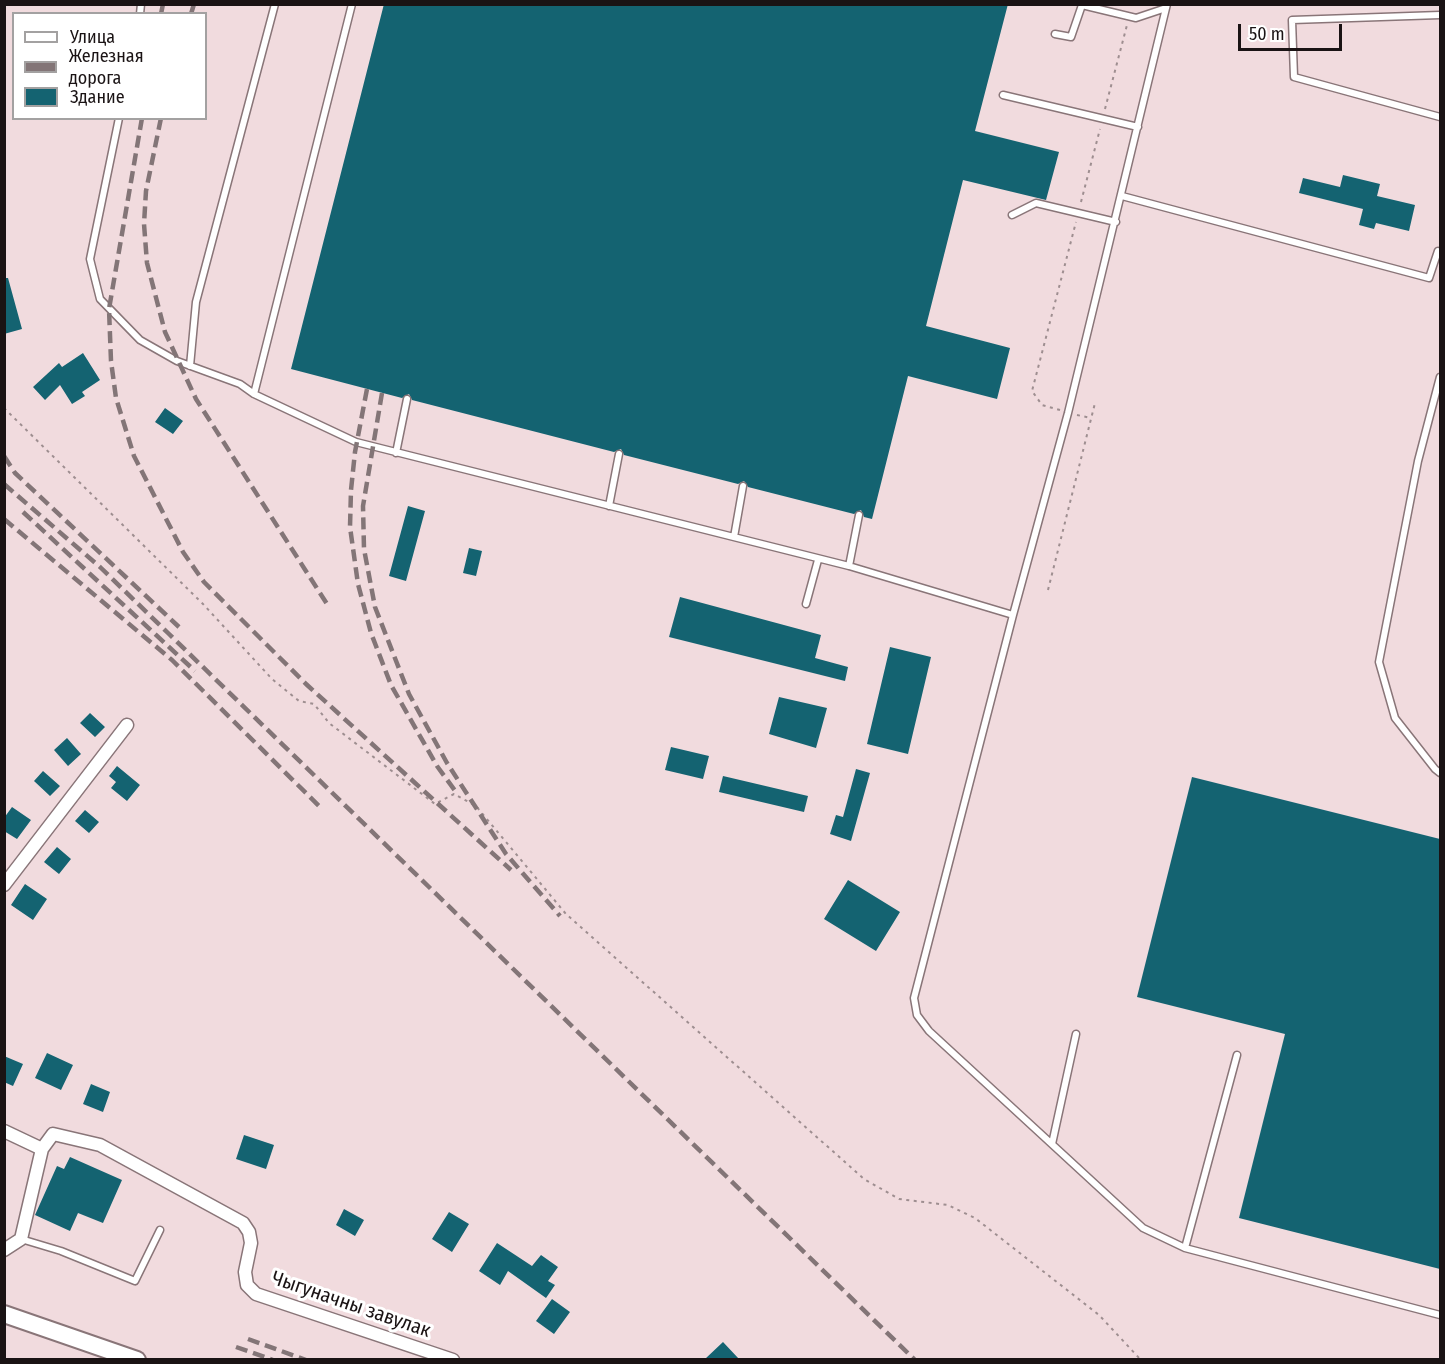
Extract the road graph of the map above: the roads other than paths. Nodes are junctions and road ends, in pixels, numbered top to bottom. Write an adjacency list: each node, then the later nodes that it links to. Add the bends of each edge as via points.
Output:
1 (275, 4): 14 (lane, via 196,302)
2 (352, 4): 16 (lane)
3 (1167, 6): 5 (lane, via 1136,18 1082,5 1071,37); 9 (lane)
4 (1440, 15): 7 (lane, via 1292,20 1294,77)
5 (1055, 34)
6 (1003, 95): 9 (lane)
7 (1440, 117)
8 (118, 120): 14 (lane, via 90,259 100,299 140,340)
9 (1138, 127): 10 (lane)
10 (1122, 196): 12 (lane); 13 (lane, via 1429,278)
11 (1012, 215): 12 (lane, via 1036,203)
12 (1116, 222): 27 (lane)
13 (1438, 251)
14 (190, 366): 16 (lane, via 240,384)
15 (1440, 377): 29 (lane, via 1418,461 1379,662 1395,718)
16 (254, 394): 18 (lane, via 356,442)
17 (407, 399): 18 (lane)
18 (396, 453): 21 (lane)
19 (619, 454): 21 (lane)
20 (743, 486): 23 (lane)
21 (609, 506): 23 (lane)
22 (859, 515): 25 (lane)
23 (734, 537): 24 (lane)
24 (818, 560): 25 (lane); 26 (lane)
25 (849, 566): 27 (lane)
26 (806, 604)
27 (1013, 615): 34 (lane, via 914,998 917,1015 929,1031)
28 (127, 725): 30 (street)
29 (1440, 773)
30 (4, 885)
31 (1076, 1034): 34 (lane)
32 (1237, 1055): 38 (lane)
33 (4, 1131): 35 (street)
34 (1052, 1144): 38 (lane, via 1143,1228)
35 (42, 1149): 37 (street); 43 (street, Чыгуначны завулак, via 53,1134 100,1145 243,1223 251,1243 245,1272 247,1285 256,1294)
36 (160, 1230): 37 (lane, via 135,1281)
37 (21, 1239): 39 (street)
38 (1185, 1248): 41 (lane)
39 (4, 1250)
40 (4, 1314): 42 (street)
41 (1440, 1315)
42 (137, 1359)
43 (453, 1359)

